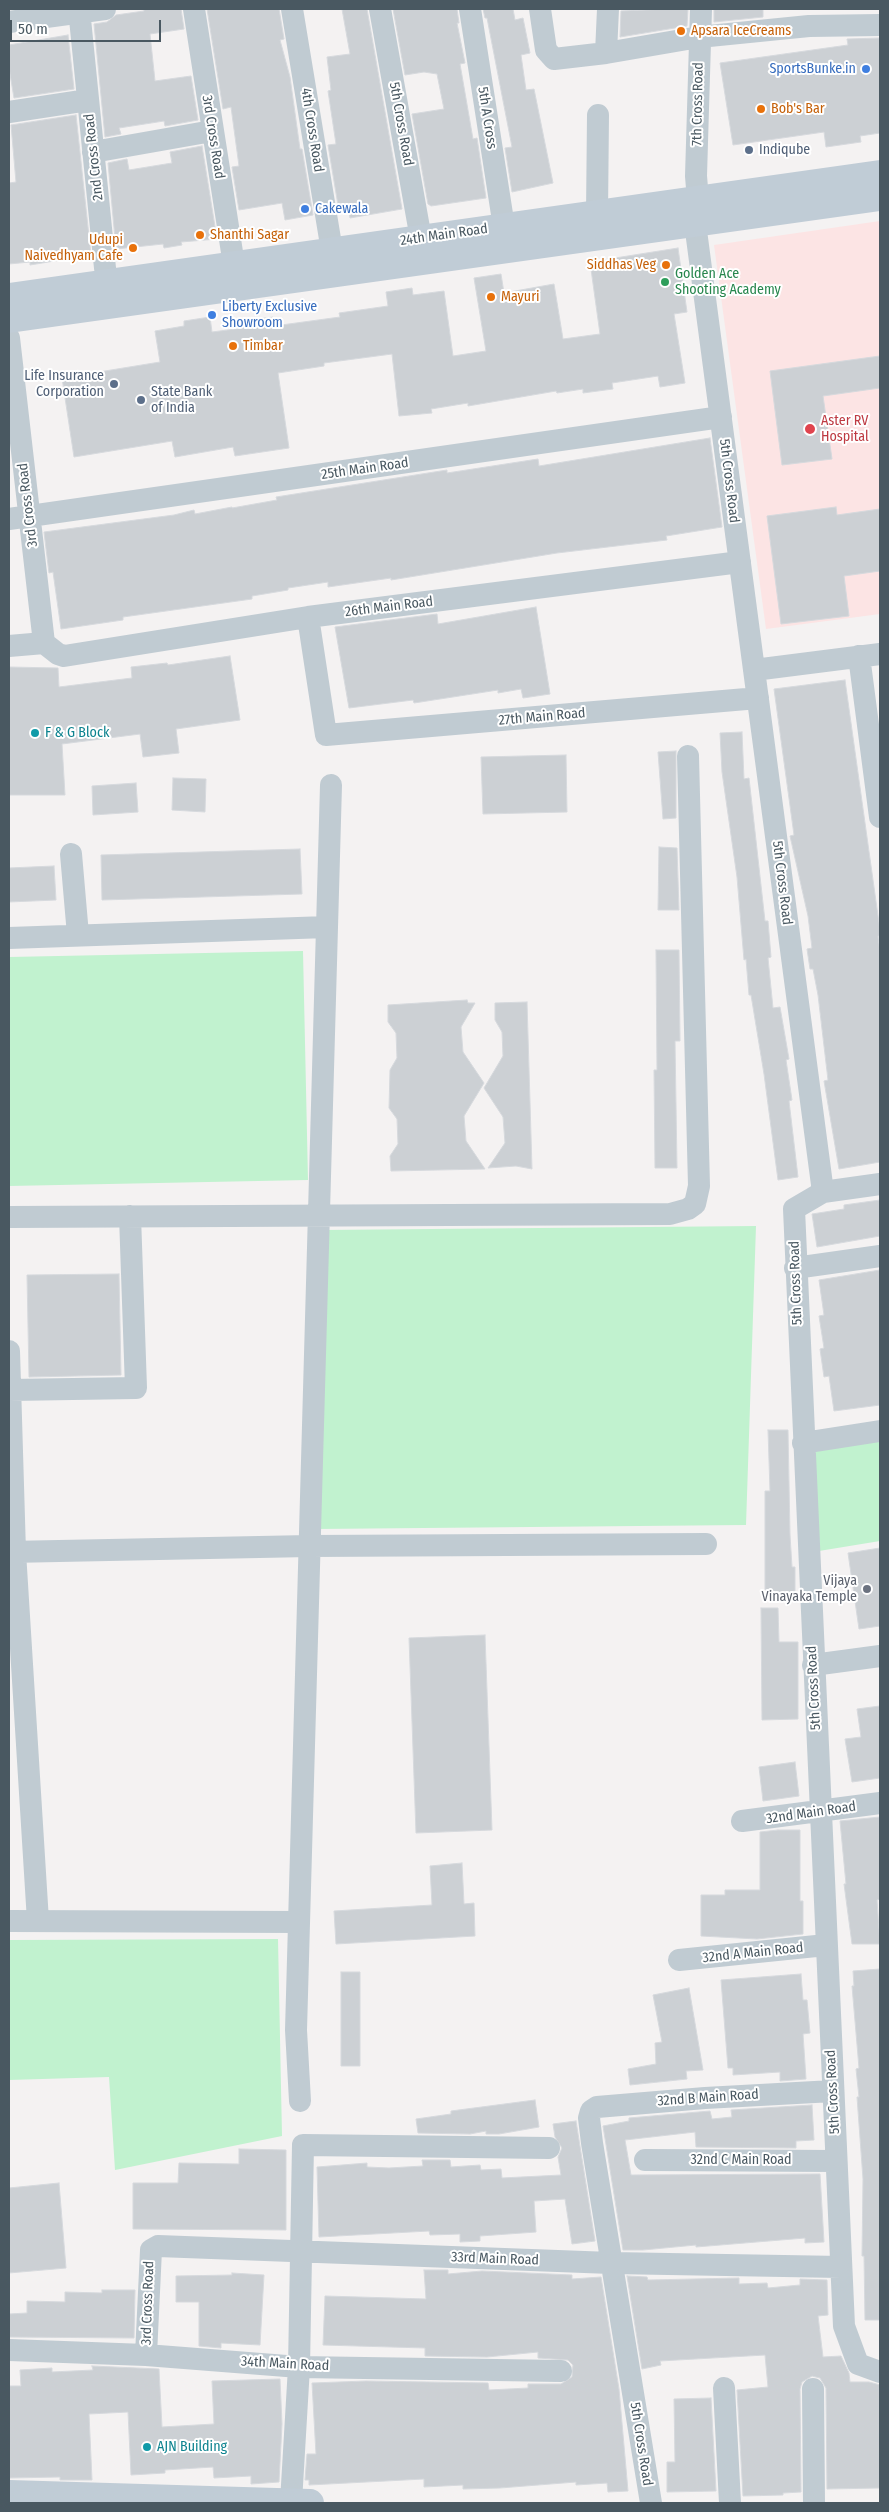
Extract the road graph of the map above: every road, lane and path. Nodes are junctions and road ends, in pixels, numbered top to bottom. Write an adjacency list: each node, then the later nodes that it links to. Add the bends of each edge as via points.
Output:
1 (105, 9): 9 (street)
2 (194, 9): 18 (street, 3rd Cross Road)
3 (292, 9): 26 (street, 4th Cross Road)
4 (380, 9): 25 (street, 5th Cross Road)
5 (470, 9): 24 (street, 5th A Cross)
6 (540, 9): 14 (street, via 546,50 554,59)
7 (608, 9): 14 (street)
8 (701, 9): 13 (street, 7th Cross Road)
9 (79, 11): 11 (street); 15 (street, 2nd Cross Road)
10 (809, 17): 12 (street); 13 (street)
11 (9, 22)
12 (880, 25)
13 (699, 37): 14 (street); 22 (street, 7th Cross Road)
14 (606, 53)
15 (88, 100): 16 (street); 19 (street, 2nd Cross Road)
16 (9, 112)
17 (598, 115): 23 (street)
18 (212, 131): 19 (street); 27 (street, 3rd Cross Road)
19 (93, 152): 28 (street, 2nd Cross Road)
20 (880, 174): 22 (main road, 24th Main Road)
21 (880, 197): 22 (main road, 24th Main Road)
22 (696, 211): 23 (main road, 24th Main Road); 28 (main road, 24th Main Road); 32 (street, 5th Cross Road)
23 (597, 214): 24 (main road, 24th Main Road)
24 (504, 227): 25 (main road, 24th Main Road)
25 (421, 238): 26 (main road, 24th Main Road)
26 (332, 251): 27 (main road, 24th Main Road)
27 (234, 265): 28 (main road, 24th Main Road)
28 (110, 294): 29 (main road, 24th Main Road); 30 (main road, 24th Main Road)
29 (9, 297)
30 (9, 319)
31 (9, 338): 33 (street, 3rd Cross Road)
32 (721, 418): 33 (street, 25th Main Road); 34 (street, 5th Cross Road)
33 (19, 518): 36 (street, 3rd Cross Road)
34 (740, 562): 35 (street, 26th Main Road); 39 (street, 5th Cross Road)
35 (308, 617): 36 (street, 26th Main Road, via 64,656); 40 (street, 27th Main Road, via 326,735)
36 (44, 643): 37 (street)
37 (9, 646)
38 (870, 655): 39 (street); 43 (street)
39 (754, 670): 40 (street, 5th Cross Road)
40 (758, 698): 49 (street, 5th Cross Road)
41 (688, 756): 50 (street, via 699,1186 695,1204 670,1214)
42 (331, 785): 45 (street)
43 (880, 817)
44 (71, 854): 46 (street)
45 (327, 927): 46 (street); 50 (street)
46 (78, 935): 47 (street)
47 (9, 938)
48 (880, 1184): 49 (street)
49 (823, 1192): 54 (street, 5th Cross Road, via 794,1209)
50 (319, 1214): 51 (street); 60 (street)
51 (130, 1216): 52 (street); 56 (street, via 136,1388)
52 (9, 1218)
53 (880, 1256): 54 (street)
54 (795, 1268): 58 (street, 5th Cross Road)
55 (9, 1351): 56 (street)
56 (10, 1390): 61 (street)
57 (880, 1432): 58 (street)
58 (803, 1443): 63 (street, 5th Cross Road)
59 (706, 1544): 60 (street)
60 (310, 1546): 61 (street); 69 (street)
61 (12, 1552): 68 (street)
62 (880, 1656): 63 (street)
63 (813, 1665): 65 (street, 5th Cross Road)
64 (880, 1803): 65 (street, 32nd Main Road)
65 (820, 1812): 66 (street, 32nd Main Road); 70 (street, 5th Cross Road)
66 (742, 1822)
67 (9, 1921): 68 (street)
68 (38, 1921): 69 (street)
69 (299, 1922): 73 (street, via 296,2030)
70 (826, 1945): 71 (street, 32nd A Main Road); 72 (street, 5th Cross Road)
71 (679, 1960)
72 (833, 2091): 74 (street, 32nd B Main Road, via 597,2107); 77 (street, 5th Cross Road)
73 (300, 2101)
74 (589, 2118): 80 (street, 5th Cross Road)
75 (549, 2148): 79 (street, via 303,2145)
76 (645, 2160): 77 (street, 32nd C Main Road)
77 (836, 2160): 81 (street, 5th Cross Road)
78 (150, 2250): 79 (street, 33rd Main Road, via 158,2246); 83 (street, 3rd Cross Road)
79 (301, 2253): 80 (street, 33rd Main Road); 84 (street)
80 (611, 2263): 81 (street, 33rd Main Road); 91 (street, 5th Cross Road)
81 (842, 2267): 86 (street, 5th Cross Road, via 844,2326 858,2364)
82 (9, 2350): 83 (street, 34th Main Road)
83 (146, 2355): 84 (street, 34th Main Road)
84 (299, 2367): 85 (street, 34th Main Road); 90 (street)
85 (561, 2372)
86 (880, 2372)
87 (724, 2388): 92 (street)
88 (813, 2389): 93 (street)
89 (9, 2494): 90 (main road)
90 (301, 2503)
91 (651, 2503)
92 (730, 2503)
93 (814, 2503)

